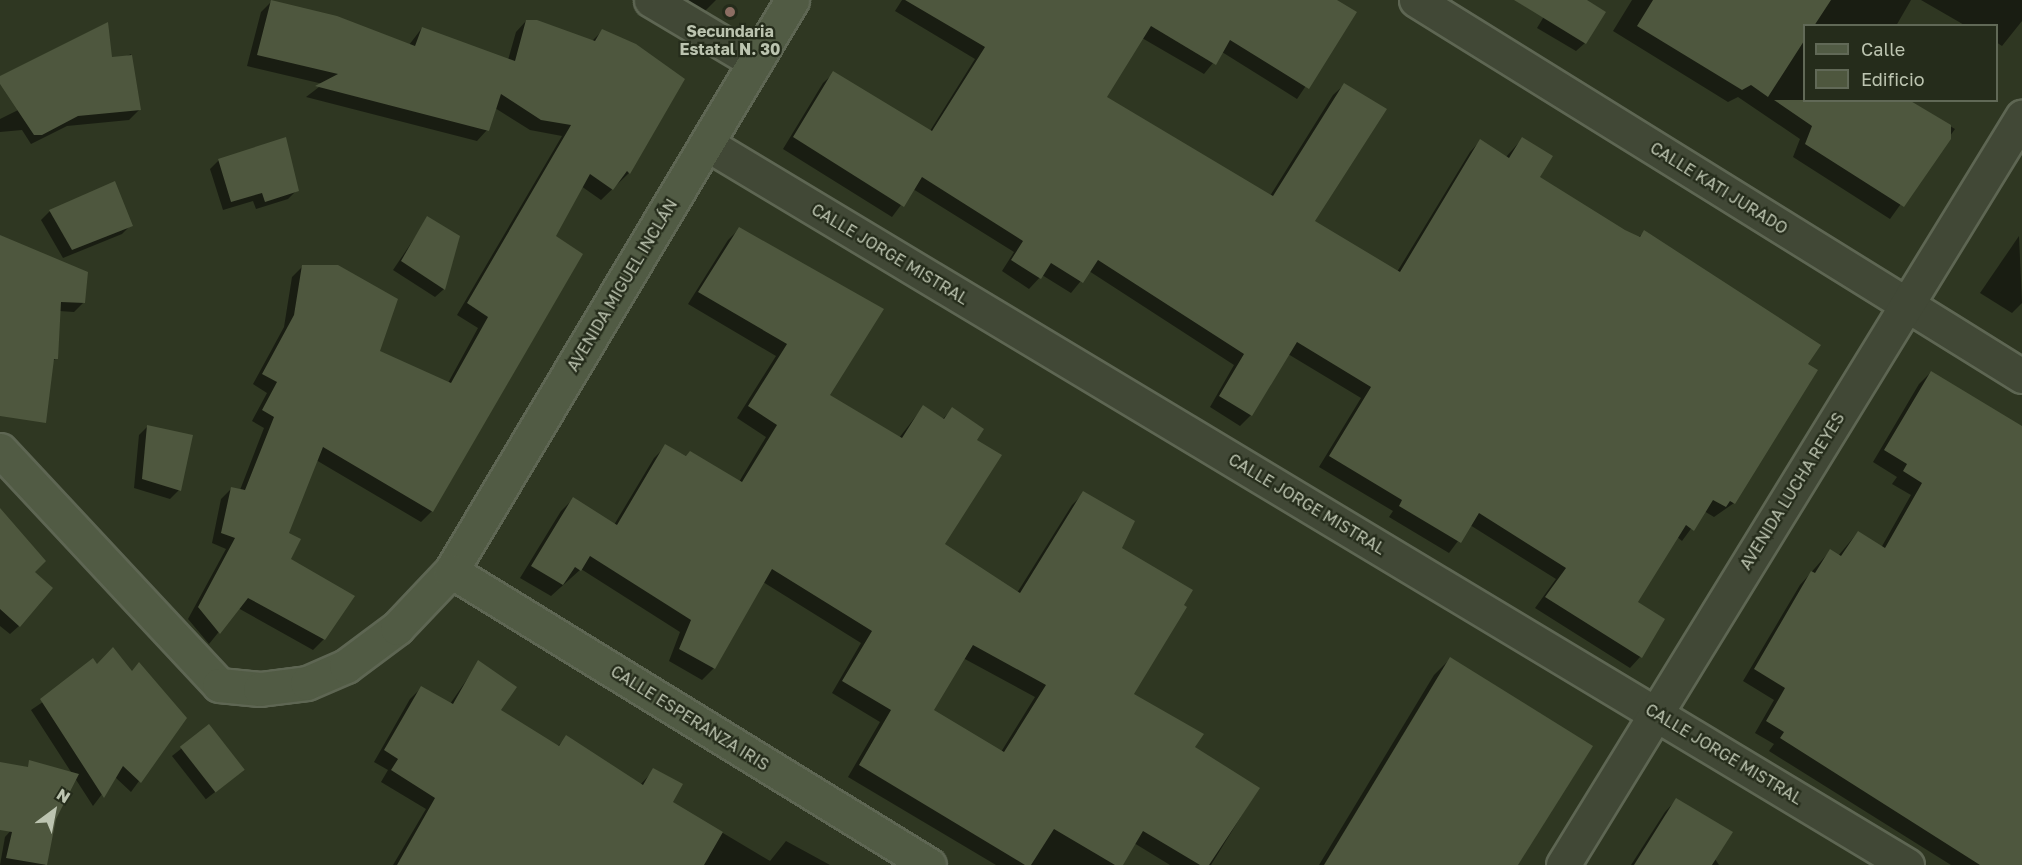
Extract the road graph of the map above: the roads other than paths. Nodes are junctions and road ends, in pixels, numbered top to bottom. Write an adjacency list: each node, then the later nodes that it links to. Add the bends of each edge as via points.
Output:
1 (651, 0): 4 (street)
2 (792, 0): 4 (main road, AVENIDA MIGUEL INCLÁN)
3 (1416, 0): 7 (street, CALLE KATI JURADO)
4 (755, 62): 6 (main road, AVENIDA MIGUEL INCLÁN)
5 (2022, 117): 7 (street, AVENIDA LUCHA REYES)
6 (707, 144): 10 (main road, AVENIDA MIGUEL INCLÁN); 11 (street, CALLE JORGE MISTRAL)
7 (1906, 306): 8 (street, CALLE KATI JURADO); 11 (street, AVENIDA LUCHA REYES)
8 (2022, 376)
9 (0, 450): 10 (main road, AVENIDA MIGUEL INCLÁN, via 219,685 260,689 307,683 345,666 397,628)
10 (451, 571): 12 (main road, CALLE ESPERANZA IRIS)
11 (1655, 712): 13 (street, AVENIDA LUCHA REYES); 14 (street, CALLE JORGE MISTRAL)
12 (929, 865)
13 (1563, 865)
14 (1907, 865)

